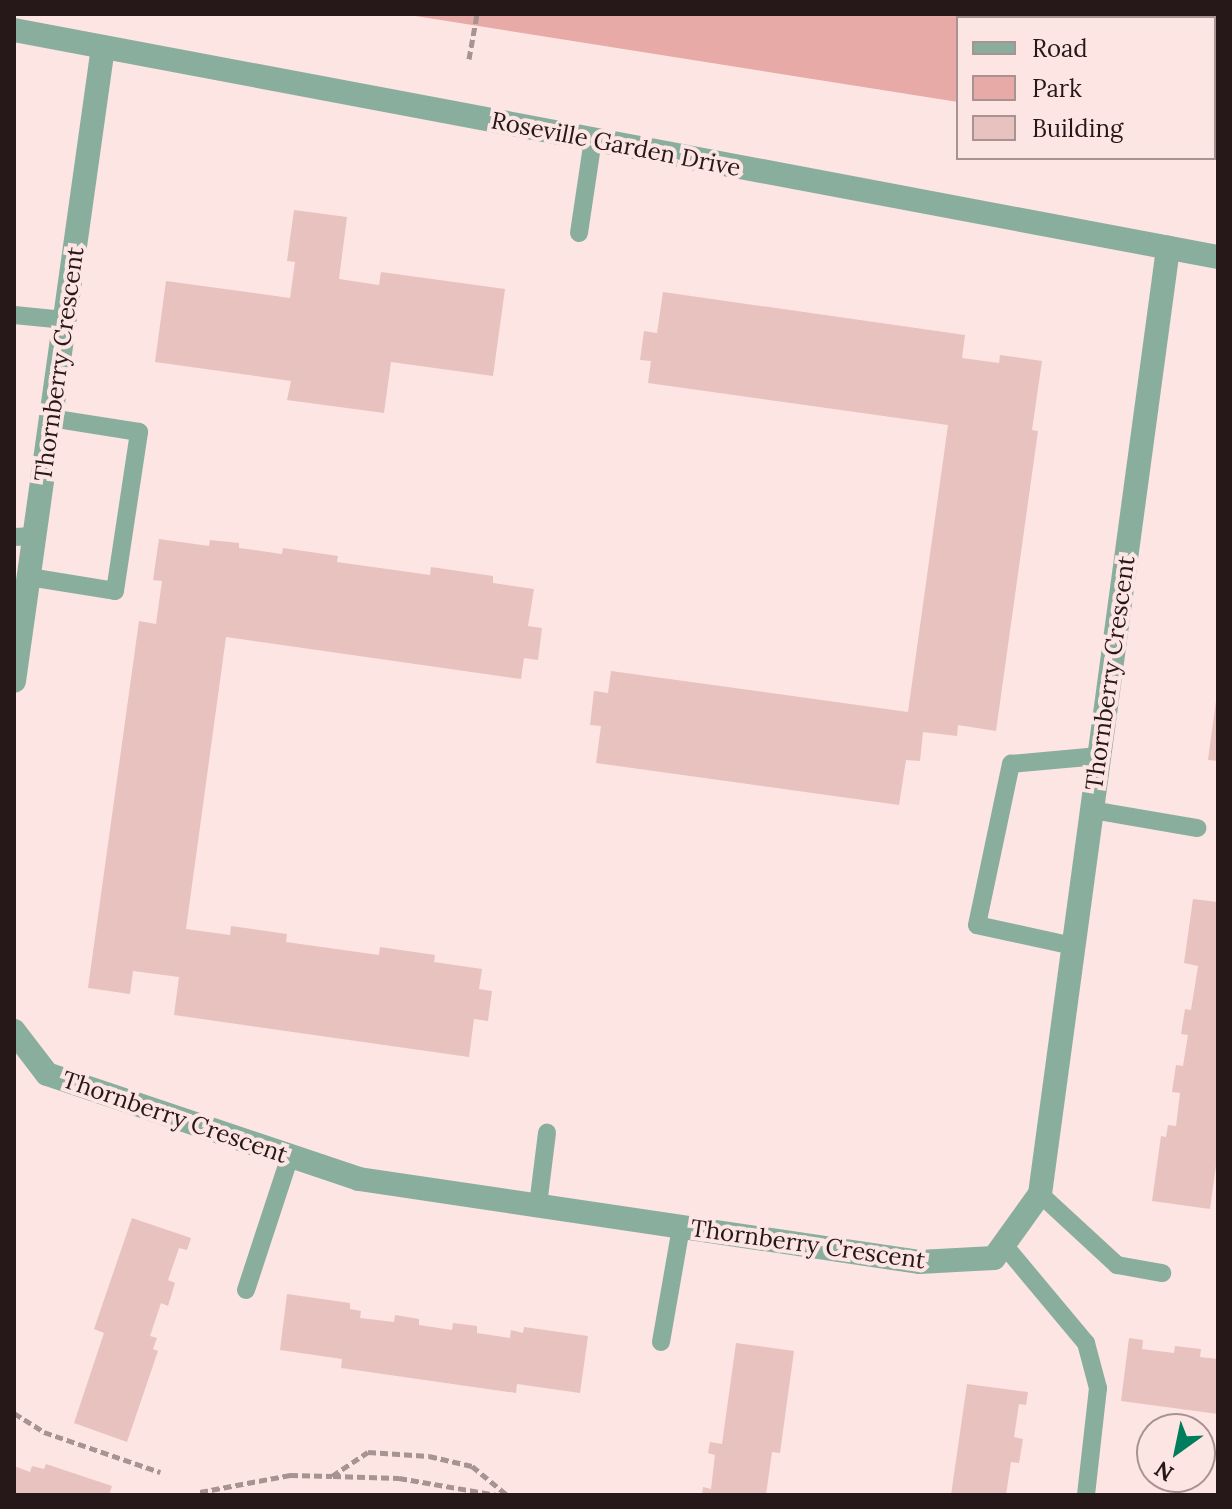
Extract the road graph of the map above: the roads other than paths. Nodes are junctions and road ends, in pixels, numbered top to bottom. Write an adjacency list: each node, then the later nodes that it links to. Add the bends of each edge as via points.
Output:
1 (14, 30): 2 (street, Roseville Garden Drive)
2 (103, 47): 3 (street, Roseville Garden Drive); 8 (street, Thornberry Crescent)
3 (593, 139): 4 (lane); 5 (street, Roseville Garden Drive)
4 (579, 233)
5 (1168, 248): 6 (street, Roseville Garden Drive); 13 (street, Thornberry Crescent)
6 (1218, 257)
7 (14, 315): 8 (lane)
8 (65, 320): 9 (street, Thornberry Crescent)
9 (51, 418): 10 (street, Thornberry Crescent); 11 (lane, via 139,432 115,591)
10 (24, 536): 11 (street, Thornberry Crescent)
11 (29, 577): 12 (street, Thornberry Crescent)
12 (14, 681)
13 (1099, 756): 14 (street, Thornberry Crescent); 16 (lane, via 1011,764 977,925)
14 (1092, 810): 15 (lane); 16 (street, Thornberry Crescent)
15 (1197, 828)
16 (1073, 946): 20 (street, Thornberry Crescent)
17 (14, 1031): 19 (street, Thornberry Crescent, via 47,1074)
18 (547, 1133): 21 (lane)
19 (290, 1156): 21 (street, Thornberry Crescent, via 359,1179); 25 (lane)
20 (1040, 1194): 23 (street, Thornberry Crescent); 24 (lane, via 1117,1265)
21 (538, 1205): 22 (street, Thornberry Crescent)
22 (681, 1227): 23 (street, Thornberry Crescent, via 919,1262 994,1258); 26 (lane)
23 (1004, 1245): 27 (lane, via 1086,1343 1098,1388)
24 (1162, 1273)
25 (246, 1290)
26 (661, 1342)
27 (1086, 1495)

